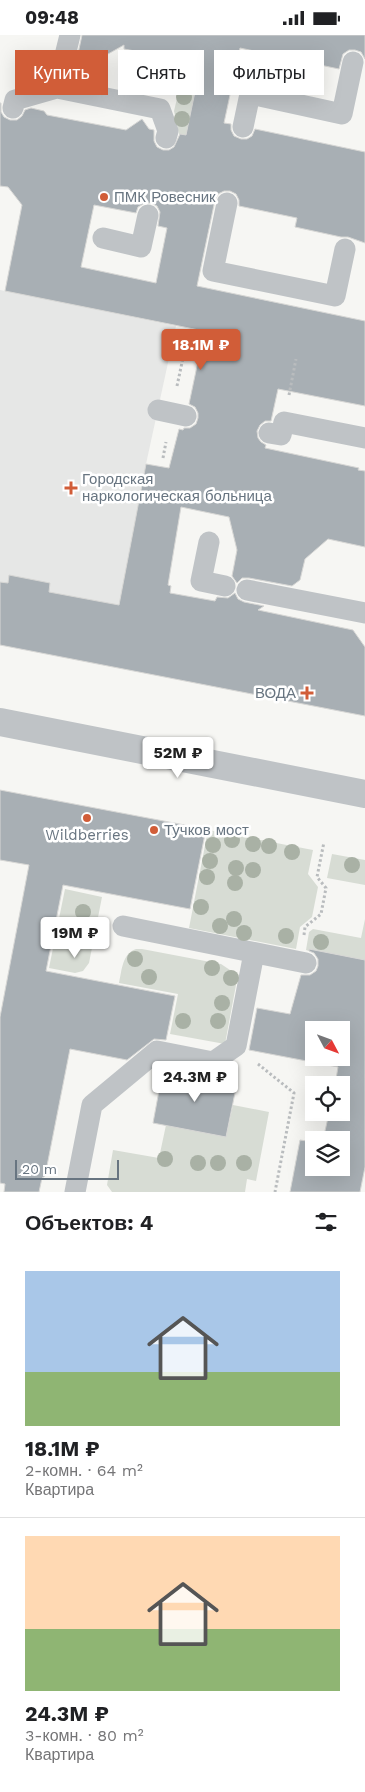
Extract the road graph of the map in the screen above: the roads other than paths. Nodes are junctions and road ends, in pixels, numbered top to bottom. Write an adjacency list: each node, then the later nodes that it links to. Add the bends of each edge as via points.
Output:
1 (70, 35): 2 (lane)
2 (66, 50)
3 (353, 62): 7 (lane, via 342,114 250,94)
4 (32, 95): 6 (lane, via 15,100)
5 (91, 95): 8 (lane, via 160,109 168,131)
6 (13, 109)
7 (243, 127)
8 (166, 138)
9 (227, 203): 12 (lane, via 213,271 335,296)
10 (148, 215): 11 (lane, via 141,247)
11 (103, 238)
12 (345, 249)
13 (158, 411): 14 (lane)
14 (186, 416)
15 (276, 427): 16 (lane)
16 (365, 439)
17 (209, 543): 18 (lane, via 201,581)
18 (225, 586)
19 (247, 590): 20 (lane)
20 (365, 613)
21 (0, 722): 22 (street)
22 (365, 794)
23 (123, 926): 24 (lane)
24 (254, 953): 25 (lane); 26 (lane, via 236,1046 213,1062 157,1051 92,1105)
25 (302, 962)
26 (74, 1192)

